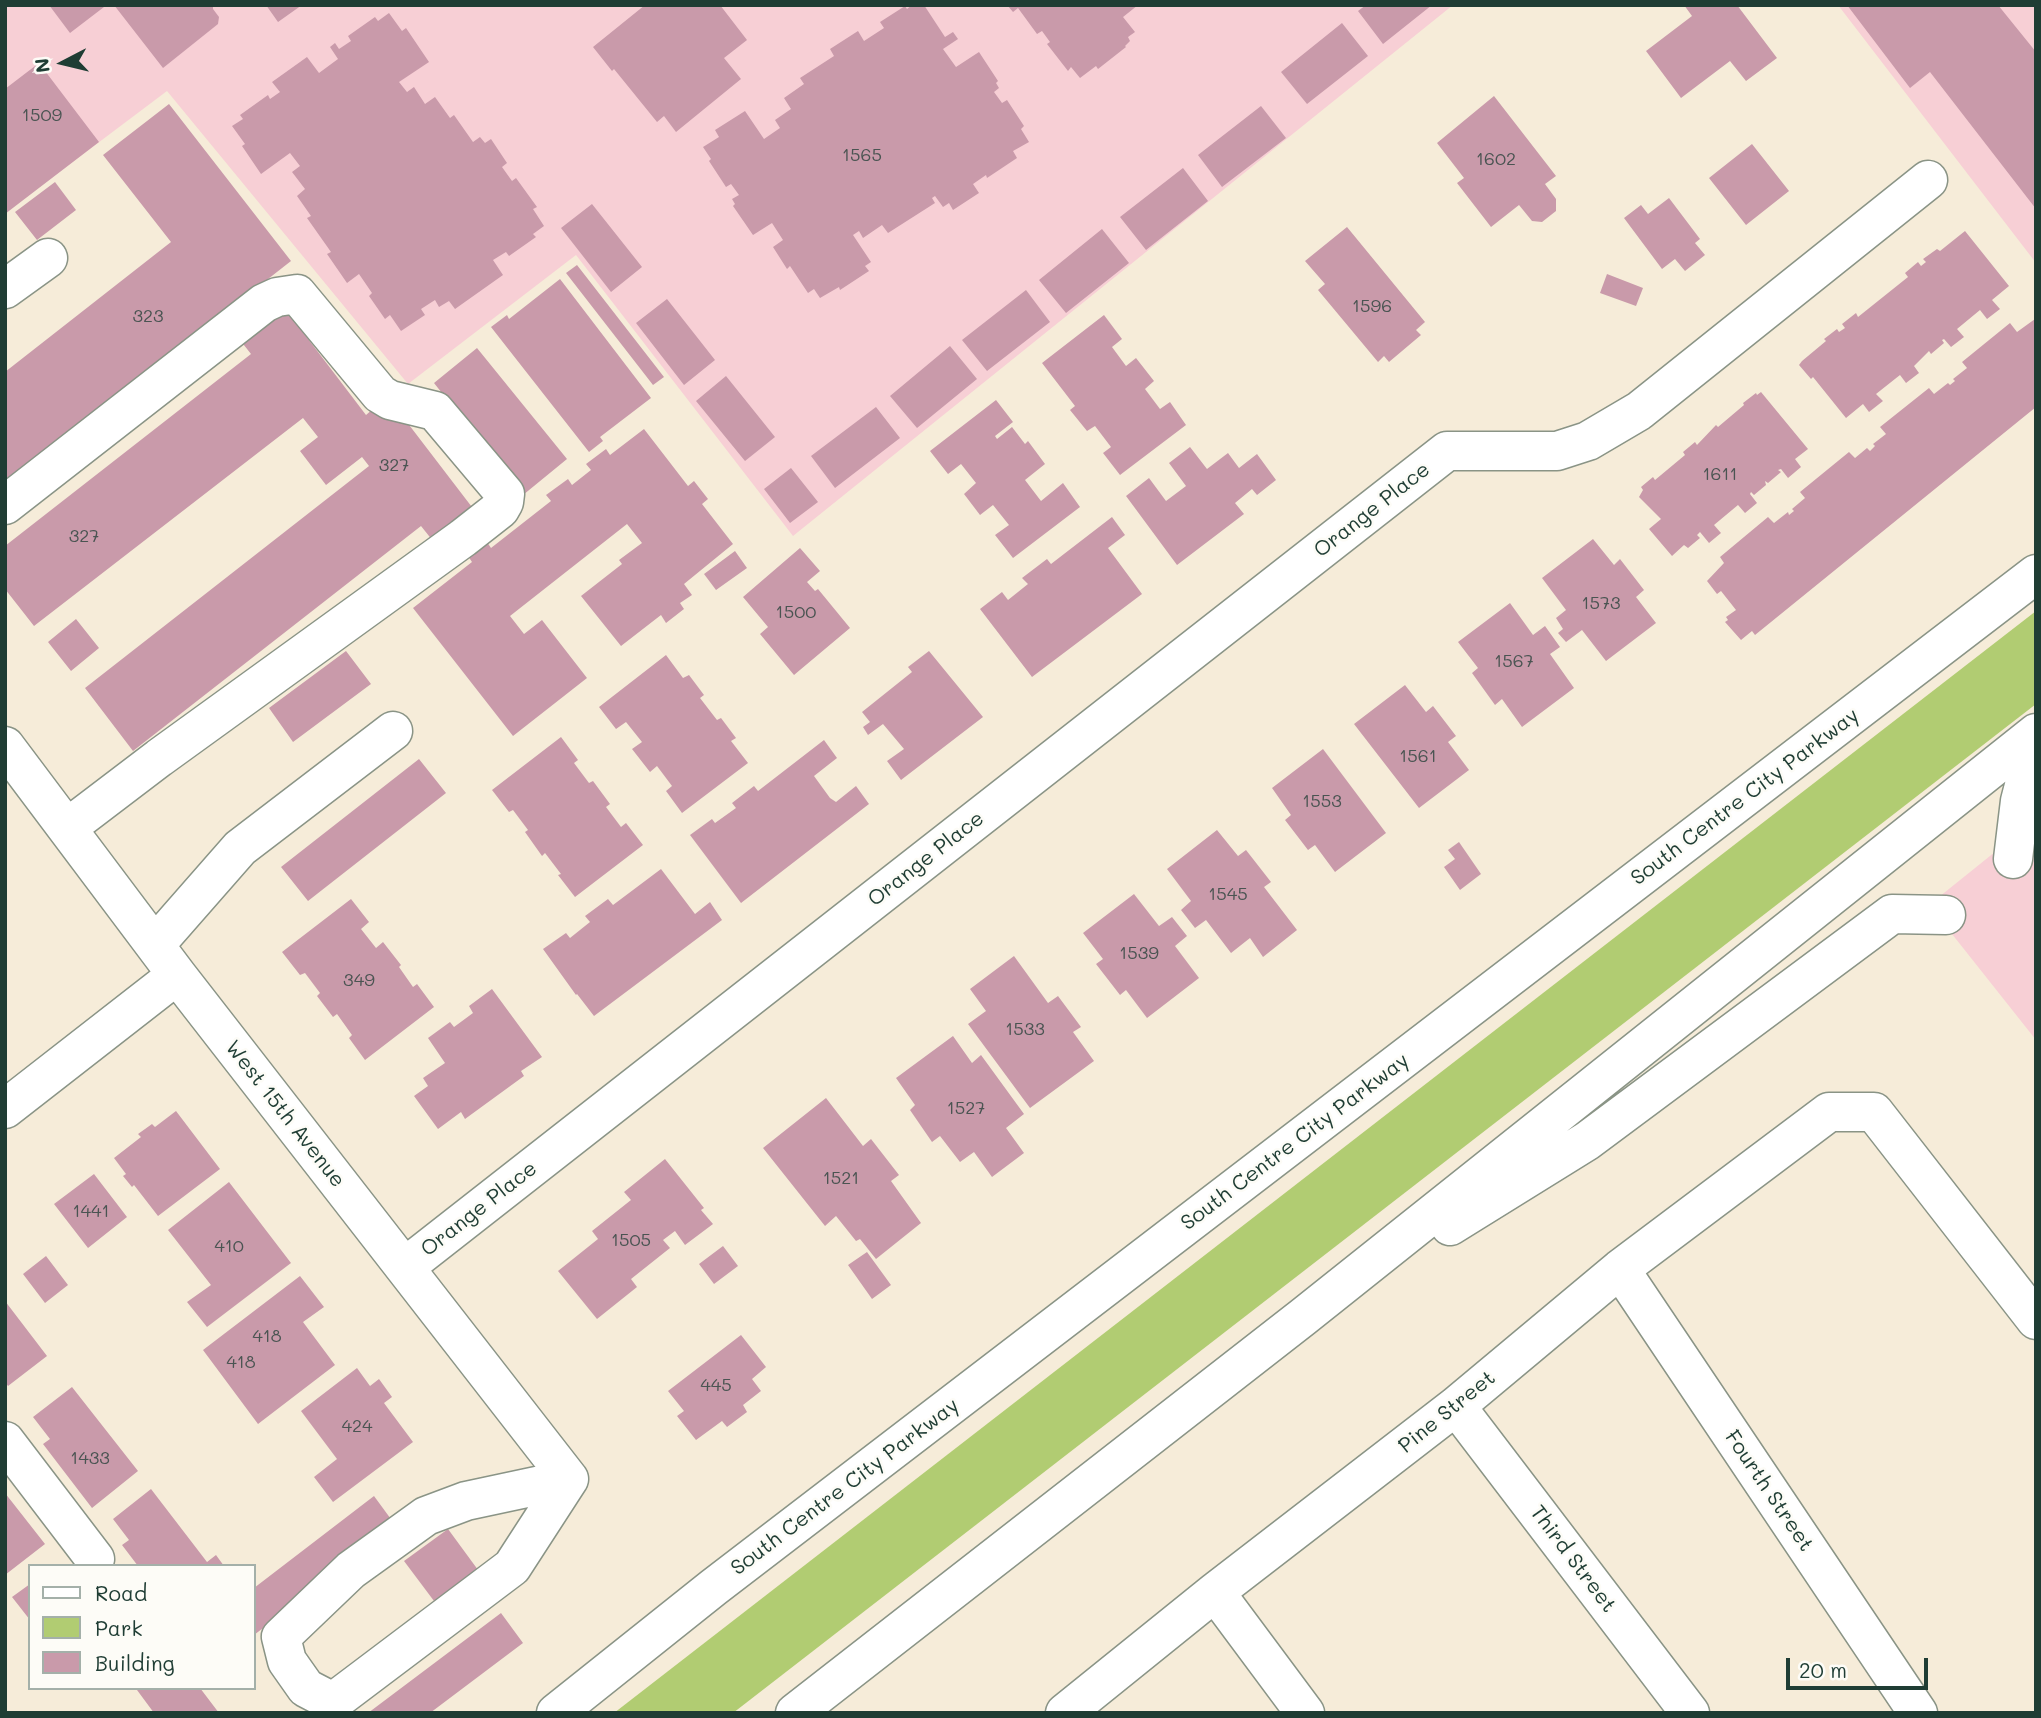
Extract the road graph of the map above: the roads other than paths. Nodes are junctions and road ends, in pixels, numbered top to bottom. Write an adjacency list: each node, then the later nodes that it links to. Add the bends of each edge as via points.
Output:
1 (1928, 180): 16 (main road, Orange Place, via 1639,411 1588,441 1557,451 1447,452)
2 (47, 258): 3 (main road)
3 (5, 289)
4 (5, 505): 10 (main road, via 264,303 297,294 380,394 435,411 505,494 500,509 463,538)
5 (2036, 574): 25 (main road, South Centre City Parkway)
6 (393, 731): 13 (main road, via 240,848)
7 (2036, 733): 18 (main road)
8 (2036, 739): 11 (main road, via 2020,801)
9 (5, 746): 10 (main road, West 15th Avenue)
10 (67, 828): 13 (main road, West 15th Avenue)
11 (2013, 859)
12 (1946, 915): 18 (main road, via 1892,914 1587,1142)
13 (155, 945): 14 (main road, West 15th Avenue)
14 (177, 975): 15 (main road); 16 (main road, West 15th Avenue)
15 (5, 1109)
16 (405, 1267): 22 (main road, West 15th Avenue)
17 (1620, 1269): 19 (main road, Pine Street, via 1829,1112 1874,1112); 20 (main road, Pine Street); 30 (main road, Fourth Street)
18 (1303, 1317): 26 (main road)
19 (2036, 1320)
20 (1456, 1406): 24 (main road, Pine Street); 29 (main road, Third Street)
21 (5, 1441): 23 (main road)
22 (569, 1479): 22 (main road, via 512,1567 482,1591 333,1702 306,1688 288,1661 281,1637 351,1570 426,1516 466,1501)
23 (94, 1559)
24 (1215, 1592): 27 (main road, Pine Street); 28 (main road)
25 (556, 1713)
26 (795, 1713)
27 (1065, 1713)
28 (1305, 1713)
29 (1690, 1713)
30 (1918, 1713)

